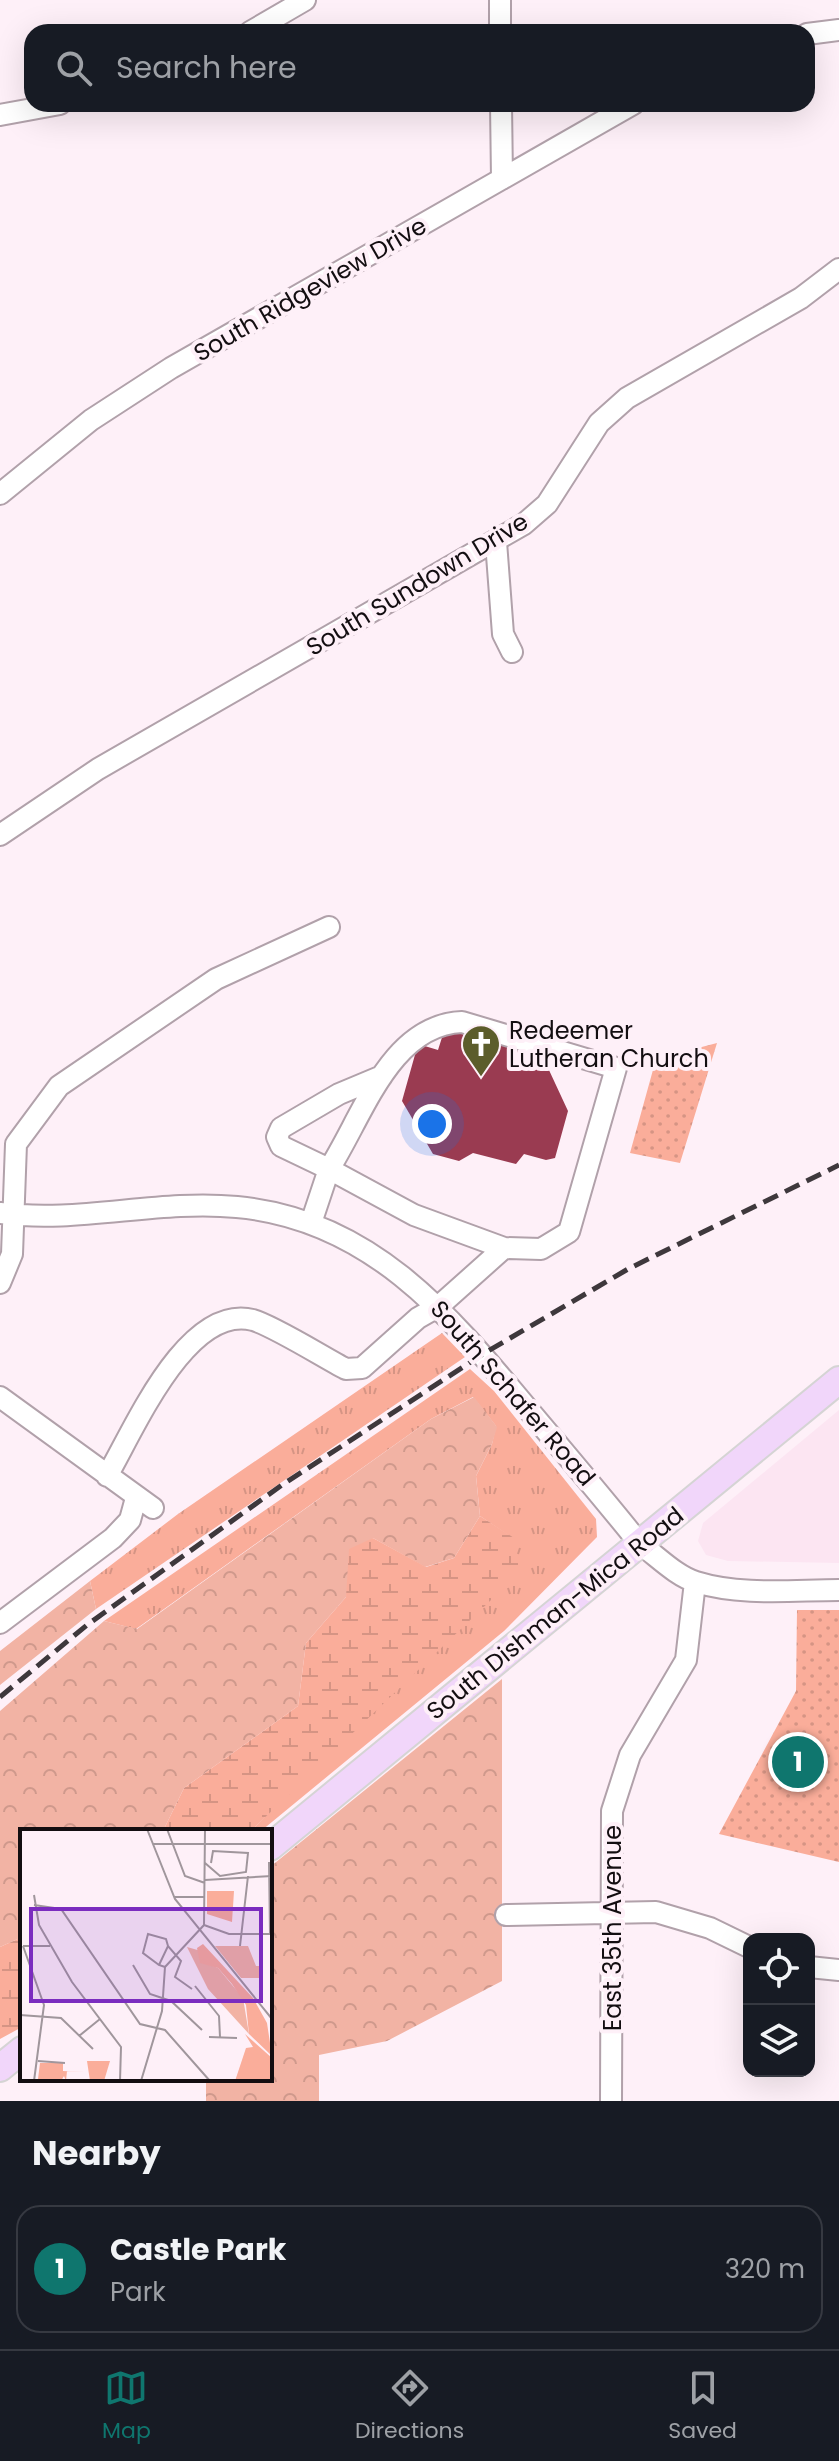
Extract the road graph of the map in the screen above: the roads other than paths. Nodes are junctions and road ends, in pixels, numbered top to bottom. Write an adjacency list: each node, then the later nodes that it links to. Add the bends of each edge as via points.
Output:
1 (305, 0): 3 (street)
2 (500, 0): 4 (street)
3 (264, 24)
4 (500, 24)
5 (839, 30): 6 (street)
6 (815, 33)
7 (24, 111): 10 (street)
8 (501, 112): 11 (street)
9 (619, 112): 11 (street, South Ridgeview Drive)
10 (0, 115)
11 (502, 179): 13 (street, South Ridgeview Drive, via 171,368 91,420)
12 (839, 269): 14 (street, South Sundown Drive, via 801,298 627,398 599,423 547,504)
13 (0, 494)
14 (496, 542): 15 (street, via 503,634); 16 (street, South Sundown Drive, via 98,769)
15 (512, 652)
16 (0, 835)
17 (329, 927): 20 (street, via 216,979 59,1086 16,1144)
18 (382, 1076): 19 (street); 19 (street, via 281,1128 281,1146); 22 (street, via 398,1050 440,1025 462,1022 616,1068 569,1232 541,1249)
19 (329, 1169): 21 (street); 22 (street, via 414,1215)
20 (7, 1214): 21 (street, South Schafer Road, via 175,1204 239,1207); 23 (street, via 12,1254)
21 (311, 1223): 24 (street, South Schafer Road, via 374,1254)
22 (504, 1248): 24 (street)
23 (0, 1283)
24 (439, 1306): 27 (street, via 354,1370 253,1320 220,1320 188,1342); 28 (street, South Schafer Road)
25 (839, 1380): 28 (main road, South Dishman-Mica Road)
26 (0, 1397): 27 (street)
27 (107, 1476): 31 (street, via 145,1503 113,1538)
28 (640, 1544): 29 (street, South Schafer Road); 32 (main road, South Dishman-Mica Road)
29 (695, 1582): 30 (street, via 749,1590); 33 (street, East 35th Avenue, via 686,1660 630,1755 612,1811)
30 (839, 1590)
31 (0, 1623)
32 (272, 1845)
33 (612, 1914): 34 (street); 35 (street, via 656,1912); 40 (street, East 35th Avenue)
34 (506, 1915)
35 (743, 1944)
36 (815, 1968): 37 (street)
37 (839, 1970)
38 (20, 2052): 39 (main road)
39 (0, 2068)
40 (611, 2101)

